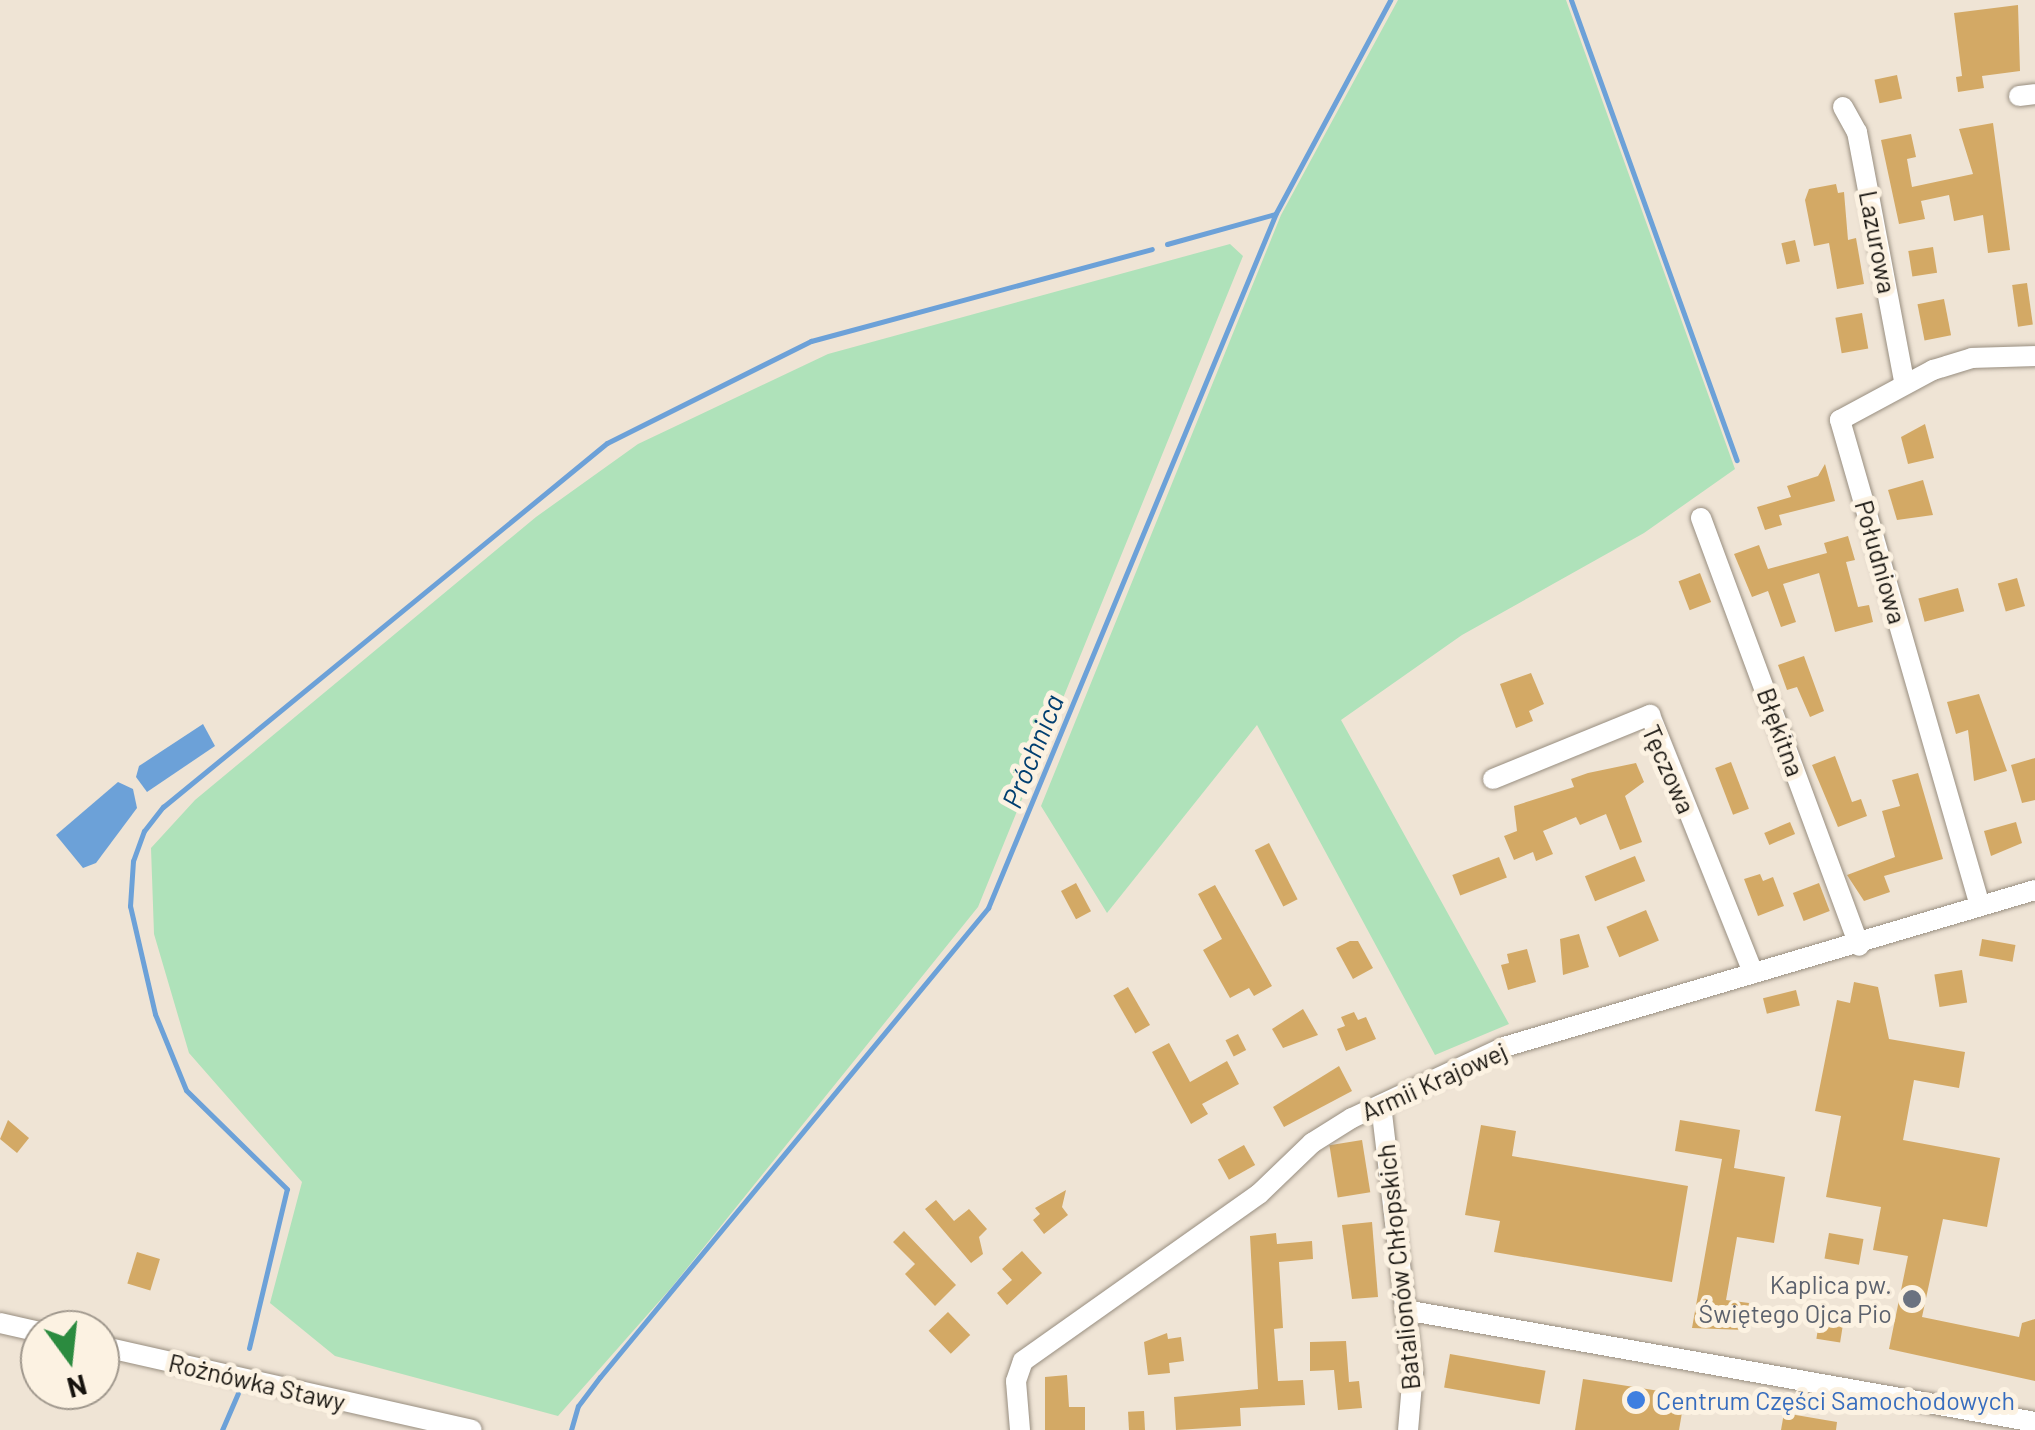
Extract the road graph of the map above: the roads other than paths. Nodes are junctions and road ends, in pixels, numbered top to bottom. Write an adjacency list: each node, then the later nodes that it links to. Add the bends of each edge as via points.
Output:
1 (1843, 106): 3 (street, Lazurowa, via 1857,132)
2 (2035, 356): 3 (street, Południowa, via 1972,358)
3 (1904, 381): 7 (street, Południowa, via 1840,420)
4 (1702, 518): 8 (street, Błękitna)
5 (1493, 779): 9 (street, Tęczowa, via 1650,715)
6 (2035, 890): 7 (street, Armii Krajowej)
7 (1980, 906): 8 (street, Armii Krajowej)
8 (1860, 946): 9 (street, Armii Krajowej)
9 (1753, 973): 10 (street, Armii Krajowej, via 1493,1051)
10 (1381, 1105): 11 (street, Batalionów Chłopskich); 15 (street, Armii Krajowej, via 1312,1143 1259,1194 1023,1361 1016,1381)
11 (1405, 1310): 13 (street); 16 (street, Batalionów Chłopskich, via 1414,1372)
12 (120, 1351): 14 (street, Rożnówka Stawy)
13 (2035, 1422)
14 (472, 1430)
15 (1020, 1430)
16 (1408, 1430)

